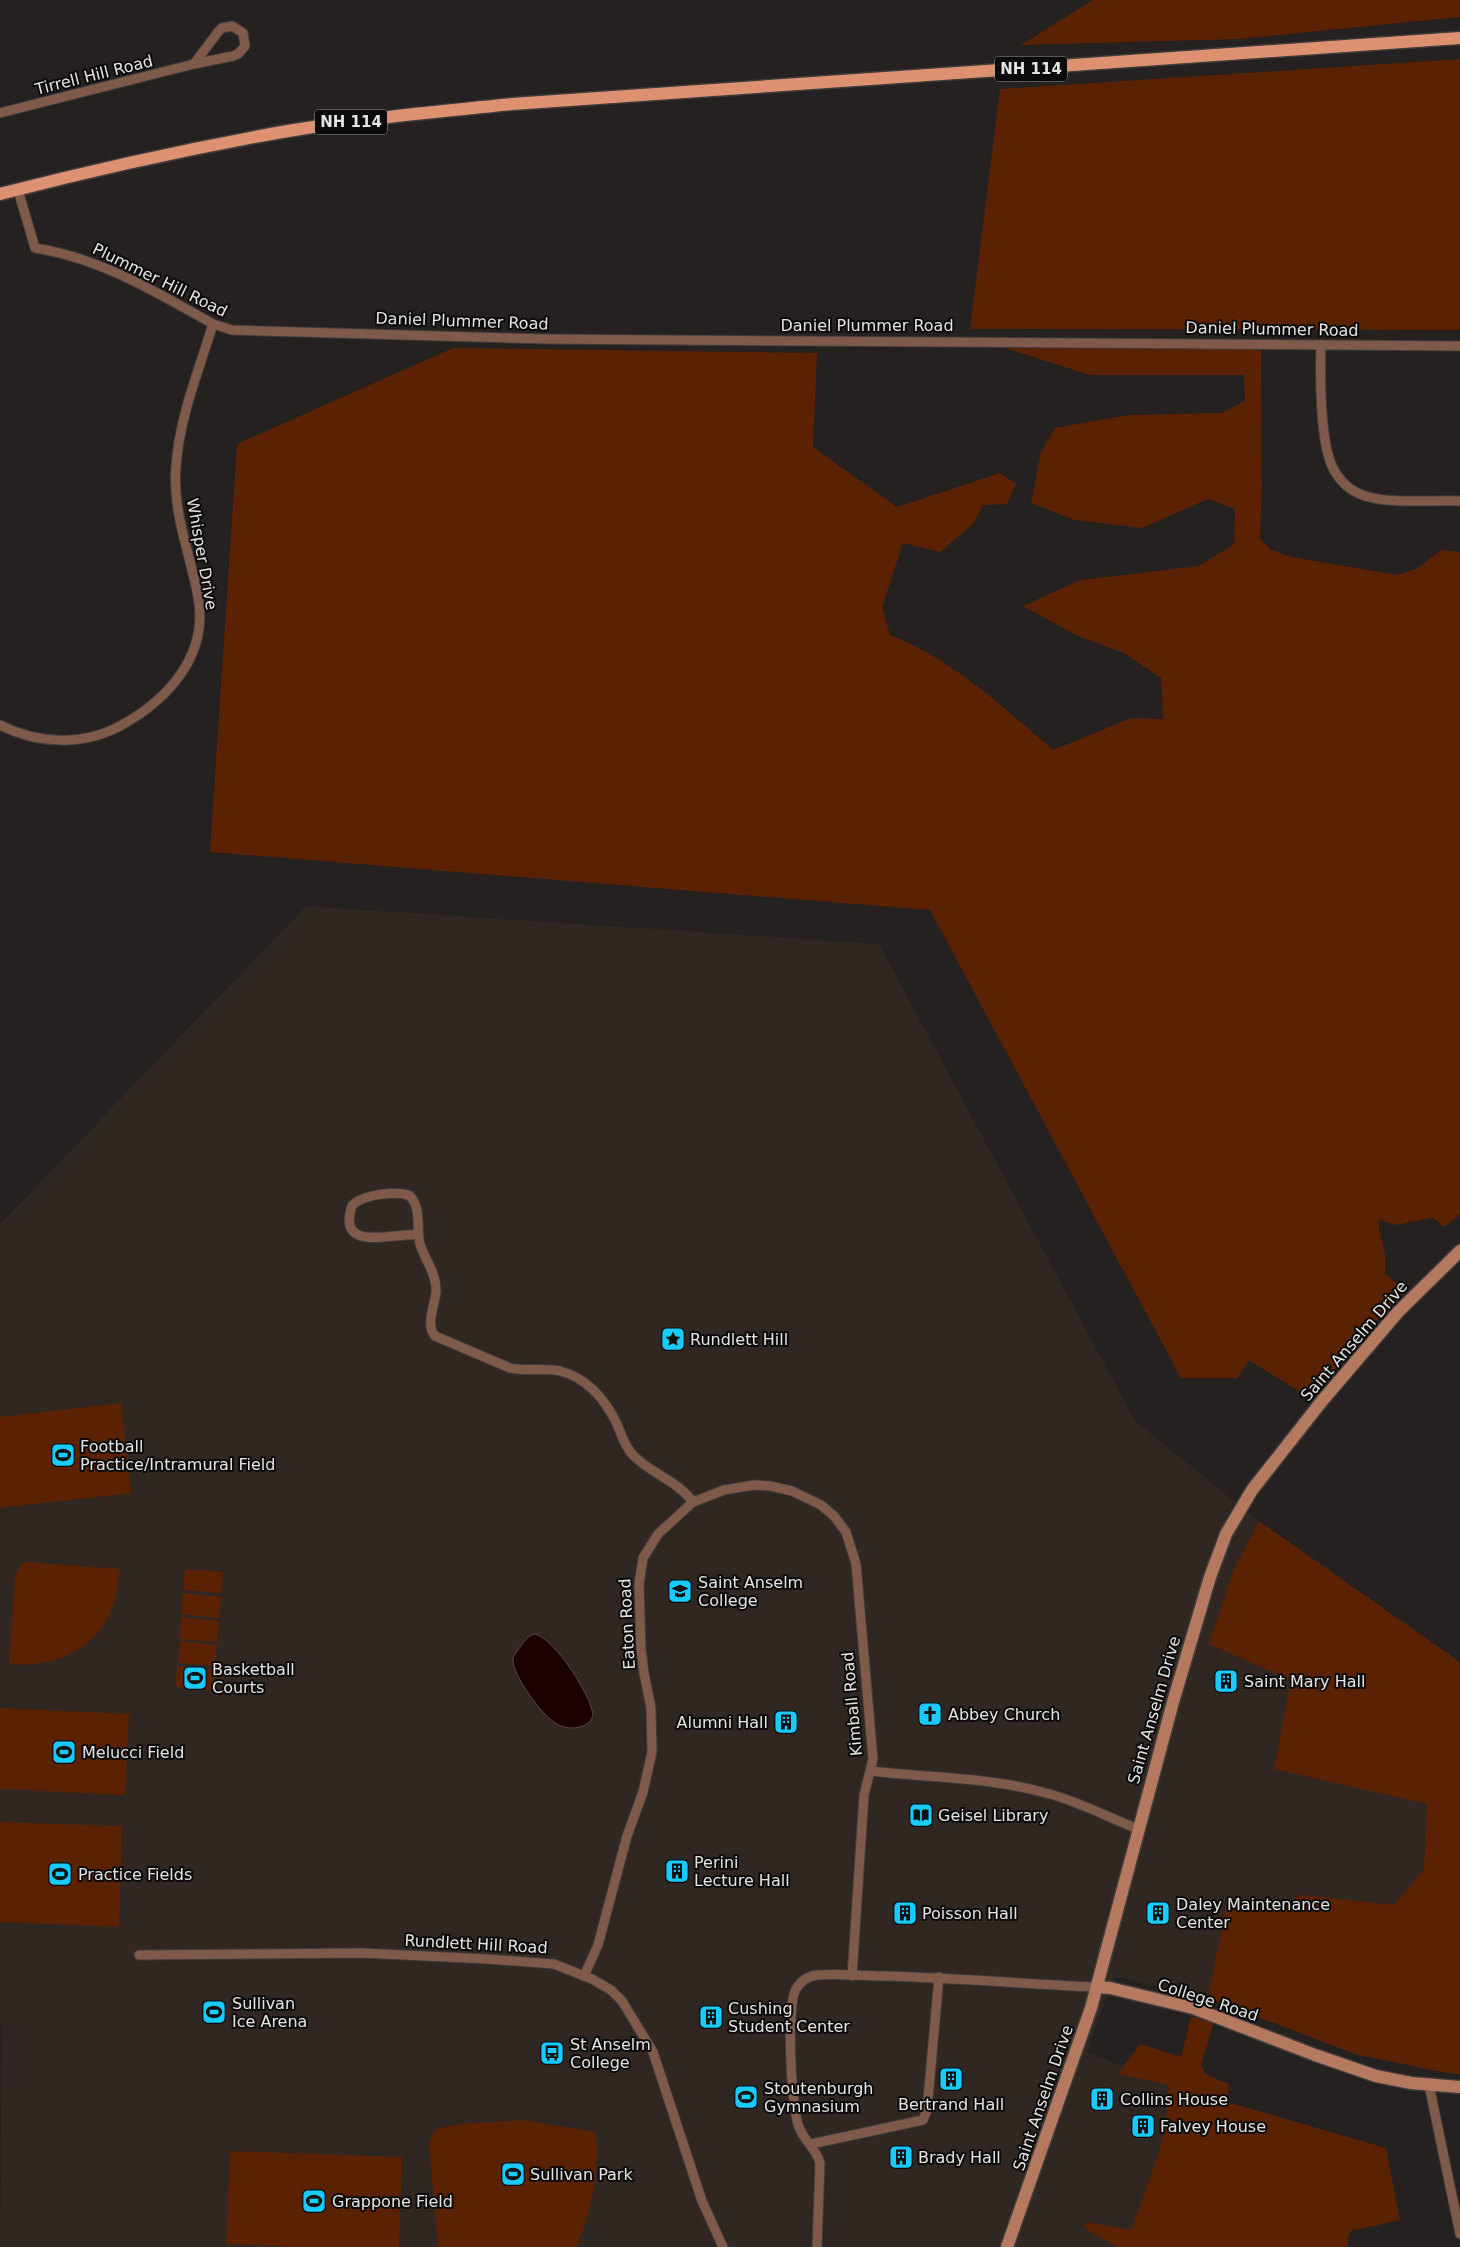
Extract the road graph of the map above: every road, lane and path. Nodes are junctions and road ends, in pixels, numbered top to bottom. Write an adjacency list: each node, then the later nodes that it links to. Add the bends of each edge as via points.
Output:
1 (1460, 38): 4 (main road, NH 114, via 522,104 396,116 282,132 166,154)
2 (194, 64): 2 (street, Tirrell Hill Road, via 238,54 245,46 243,33 236,27 222,28); 3 (street, Tirrell Hill Road)
3 (0, 113)
4 (18, 190): 5 (main road, NH 114); 6 (street, Plummer Hill Road, via 35,248 91,261)
5 (0, 194)
6 (213, 324): 7 (street, Plummer Hill Road, via 232,330); 11 (street, Whisper Drive, via 181,431 176,466 176,499 200,611 196,644 187,666 174,685 152,705 119,726 101,733 75,740 52,740)
7 (273, 330): 8 (street, Daniel Plummer Road, via 546,339)
8 (1321, 345): 9 (street, Daniel Plummer Road); 10 (street, via 1320,384 1327,449 1331,465 1344,484 1353,492 1376,498)
9 (1460, 346)
10 (1460, 501)
11 (0, 725)
12 (418, 1235): 12 (street, via 415,1204 406,1194 362,1199 352,1206 350,1223 356,1234 364,1238); 14 (street, via 436,1285 431,1324 435,1336 510,1368 552,1369 580,1379 606,1404 633,1455 680,1487)
13 (1460, 1251): 16 (street, Saint Anselm Drive, via 1377,1335 1287,1444 1234,1518 1210,1577)
14 (693, 1502): 15 (street, Kimball Road, via 734,1487 776,1487 814,1500 834,1516 846,1532 856,1564 872,1746); 18 (street, Eaton Road, via 658,1534 640,1564 641,1653 652,1719 652,1752 598,1945)
15 (871, 1771): 16 (street, Kimball Road, via 988,1782 1039,1791); 19 (street, via 864,1795)
16 (1138, 1829): 21 (street, Saint Anselm Drive)
17 (140, 1955): 18 (street, Rundlett Hill Road, via 362,1953 537,1962 562,1966)
18 (584, 1976): 26 (street, Rundlett Hill Road, via 611,1990 622,2001 649,2043 702,2201)
19 (852, 1976): 20 (street, College Road); 24 (street, College Road, via 817,1975 800,1982 792,1996 790,2021 796,2118 800,2130)
20 (939, 1978): 21 (street, College Road); 24 (street, via 927,2110 922,2120)
21 (1097, 1987): 22 (street, College Road, via 1177,2003 1355,2069 1393,2080); 28 (street, Saint Anselm Drive)
22 (1429, 2085): 23 (street, College Road); 25 (street)
23 (1460, 2087)
24 (811, 2144): 27 (street, College Road, via 820,2166)
25 (1460, 2234)
26 (723, 2247)
27 (816, 2247)
28 (1007, 2247)

